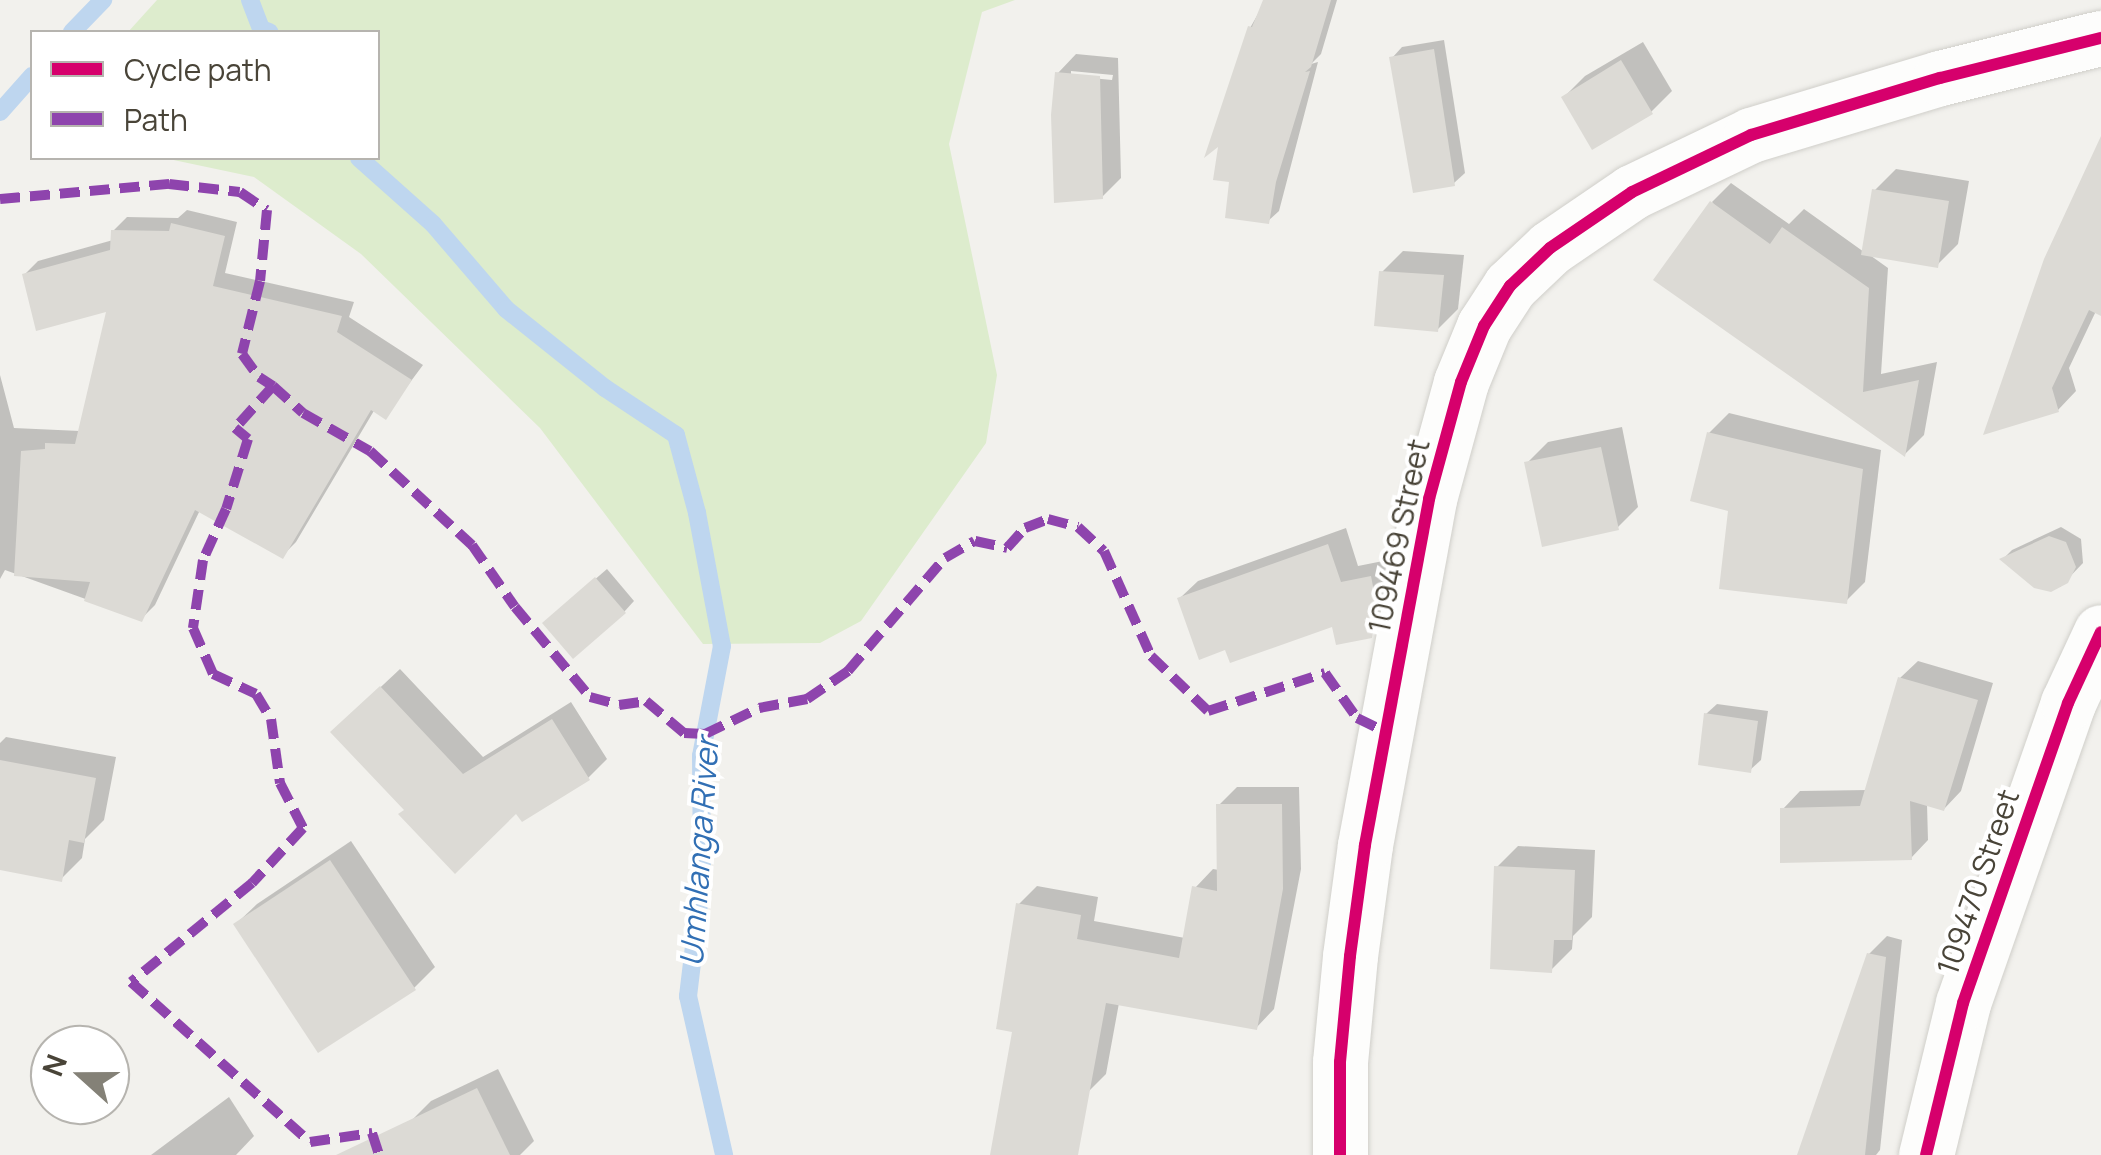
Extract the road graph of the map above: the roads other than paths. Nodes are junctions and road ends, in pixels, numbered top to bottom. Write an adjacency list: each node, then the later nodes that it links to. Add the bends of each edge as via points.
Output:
1 (2101, 38): 4 (street, 109469 Street, via 1751,135 1632,192 1550,248 1510,286 1461,382 1429,499 1352,938 1342,1017)
2 (2101, 632): 3 (street, 109470 Street)
3 (2084, 706): 5 (street, 109470 Street, via 1962,1002)
4 (1340, 1155)
5 (1926, 1155)

